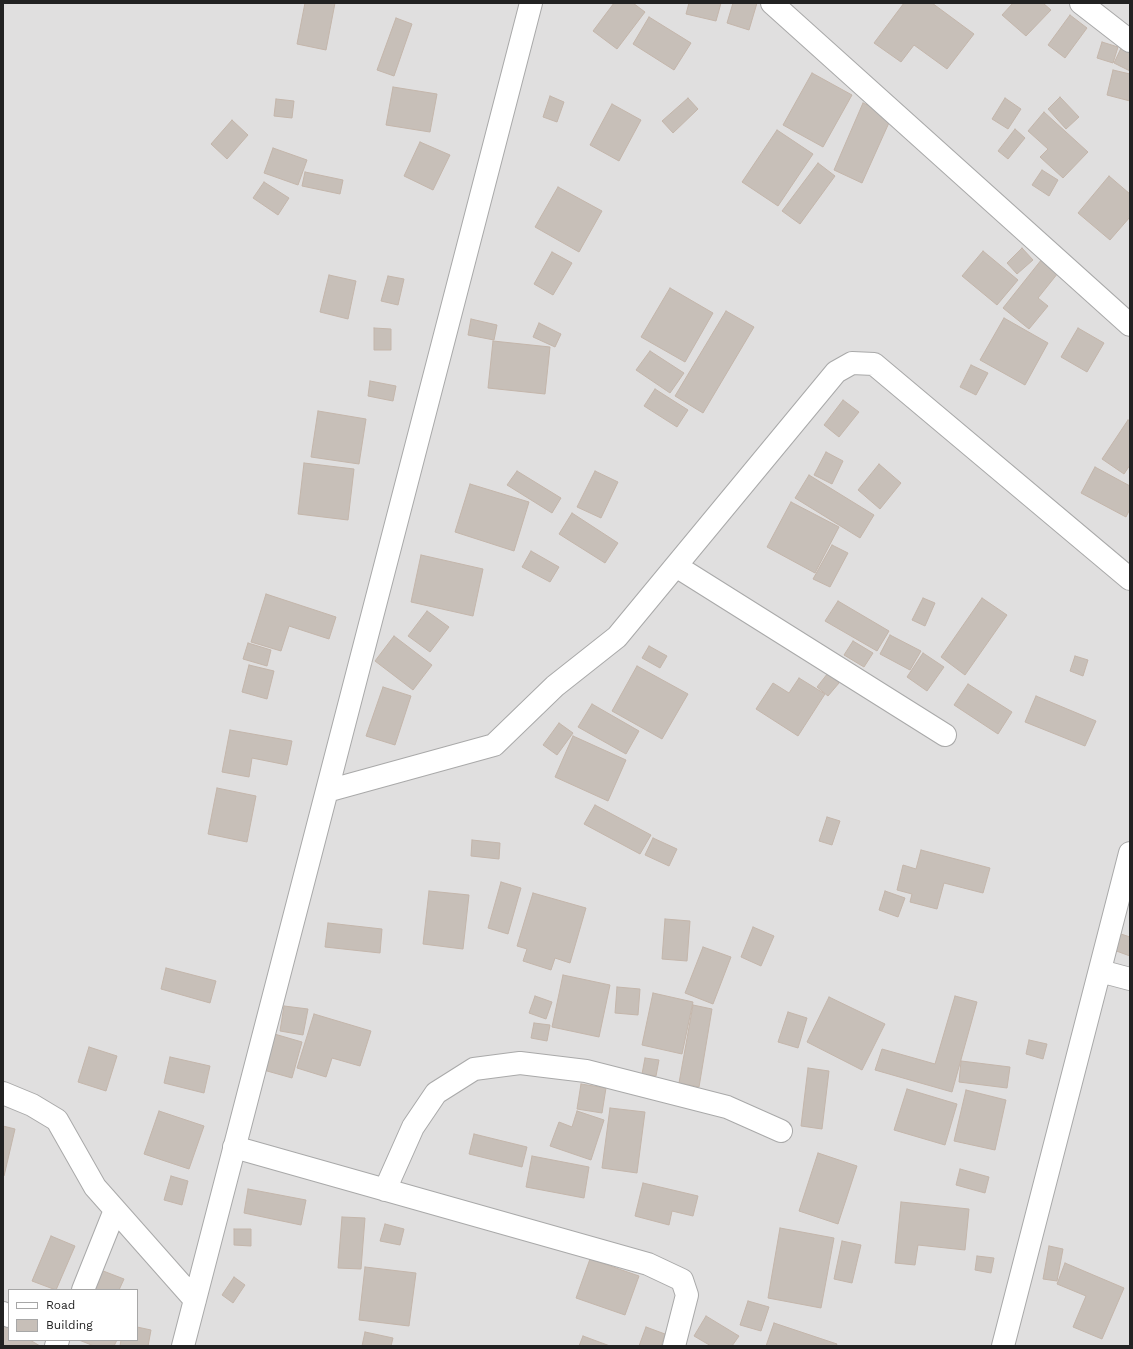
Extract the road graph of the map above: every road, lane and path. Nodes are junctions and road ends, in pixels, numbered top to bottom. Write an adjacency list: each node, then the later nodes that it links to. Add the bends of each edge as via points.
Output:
1 (531, 3): 9 (street)
2 (772, 3): 5 (street)
3 (1081, 3): 4 (street)
4 (1130, 40)
5 (1130, 325)
6 (676, 566): 7 (street, via 836,372 852,363 859,363 874,364); 8 (street); 9 (street, via 617,637 555,686 494,745)
7 (1130, 579)
8 (945, 735)
9 (327, 791): 15 (street)
10 (1130, 853): 11 (street)
11 (1100, 971): 12 (street); 22 (street)
12 (1130, 979)
13 (3, 1094): 17 (street, via 32,1105 57,1120 95,1187)
14 (781, 1131): 16 (street, via 727,1107 586,1071 520,1063 474,1069 436,1093 413,1127)
15 (234, 1148): 16 (street); 19 (street)
16 (385, 1190): 21 (street, via 648,1264 682,1280 687,1295)
17 (115, 1210): 18 (street); 19 (street)
18 (83, 1289)
19 (195, 1300): 20 (street)
20 (183, 1346)
21 (674, 1346)
22 (1003, 1346)

